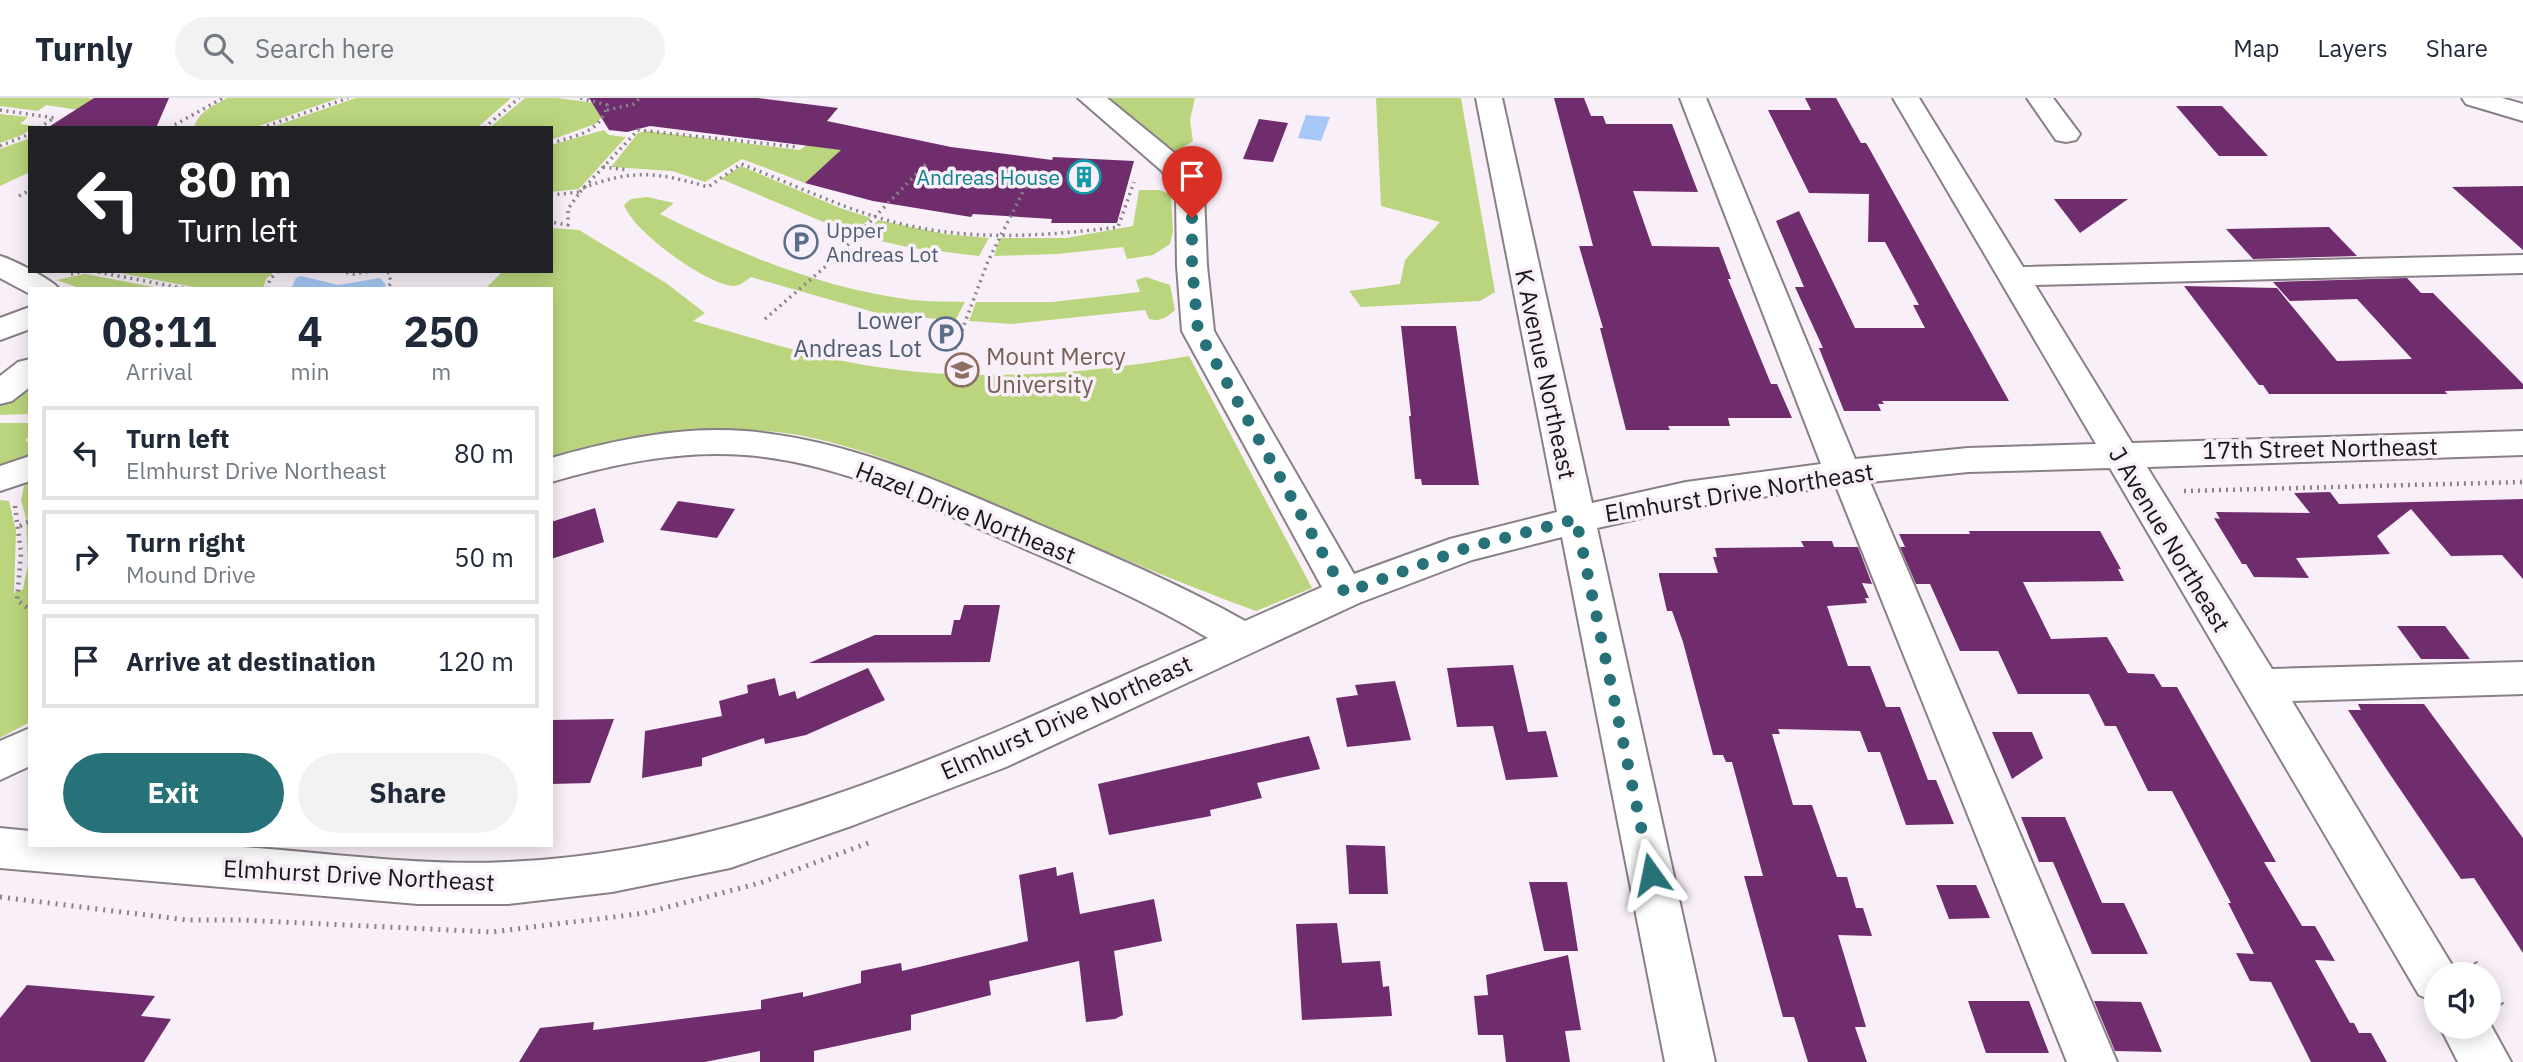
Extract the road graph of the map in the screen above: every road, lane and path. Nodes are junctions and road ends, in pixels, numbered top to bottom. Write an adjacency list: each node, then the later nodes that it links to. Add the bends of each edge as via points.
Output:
1 (223, 98): 16 (path)
2 (348, 98): 17 (path)
3 (519, 98): 18 (path)
4 (580, 98): 13 (path, via 607,105)
5 (640, 98): 13 (path, via 634,104)
6 (1091, 98): 60 (street, via 1173,166 1191,194 1198,331)
7 (1489, 98): 57 (street, K Avenue Northeast)
8 (1693, 98): 53 (street)
9 (1906, 98): 41 (street, J Avenue Northeast)
10 (2039, 98): 19 (street)
11 (2475, 98): 14 (street)
12 (0, 110): 15 (path, via 55,118)
13 (607, 110): 21 (path, via 600,126)
14 (2523, 113)
15 (42, 126)
16 (173, 126)
17 (267, 126)
18 (486, 126)
19 (2066, 134)
20 (28, 135): 22 (path)
21 (553, 142)
22 (0, 146)
23 (797, 147): 25 (path, via 638,130)
24 (926, 164): 33 (path)
25 (602, 167): 26 (path); 29 (path)
26 (635, 171): 29 (path); 33 (path, via 663,173 708,187 741,164)
27 (1031, 176): 35 (path)
28 (1134, 183): 35 (path, via 1118,227 1062,235)
29 (582, 190): 31 (path); 34 (path, via 568,209 568,225)
30 (28, 191): 32 (path)
31 (553, 195)
32 (19, 196)
33 (877, 217): 35 (path); 45 (path)
34 (553, 222)
35 (998, 236): 47 (path)
36 (2523, 264): 41 (street)
37 (2, 266): 42 (street)
38 (103, 273): 43 (path)
39 (341, 273): 40 (path)
40 (360, 273)
41 (2016, 276): 51 (street, J Avenue Northeast)
42 (40, 287)
43 (176, 287)
44 (28, 318): 46 (street)
45 (765, 319)
46 (0, 330)
47 (956, 349)
48 (28, 372): 49 (street)
49 (0, 393)
50 (2523, 443): 51 (street, 17th Street Northeast)
51 (2118, 453): 53 (street, Elmhurst Drive Northeast); 64 (street, J Avenue Northeast)
52 (553, 469): 62 (street, Hazel Drive Northeast, via 608,453 671,444 744,443 809,452 946,499 1168,597)
53 (1845, 472): 57 (street, Elmhurst Drive Northeast, via 1686,495); 71 (street)
54 (17, 473): 59 (path, via 15,504)
55 (2523, 482): 56 (path)
56 (2178, 490)
57 (1576, 519): 60 (street, Elmhurst Drive Northeast, via 1463,549); 70 (street, K Avenue Northeast)
58 (28, 521): 59 (path)
59 (20, 526): 61 (path, via 17,600)
60 (1345, 593): 62 (street, Elmhurst Drive Northeast)
61 (28, 608)
62 (1241, 638): 67 (street, Elmhurst Drive Northeast, via 991,754 838,812 730,848 612,872 508,883 418,883)
63 (2523, 678): 64 (street)
64 (2258, 686): 68 (street, J Avenue Northeast)
65 (28, 745): 66 (street)
66 (0, 762)
67 (0, 848)
68 (2426, 962)
69 (2472, 1039): 72 (street)
70 (1690, 1062)
71 (2092, 1062)
72 (2486, 1062)

